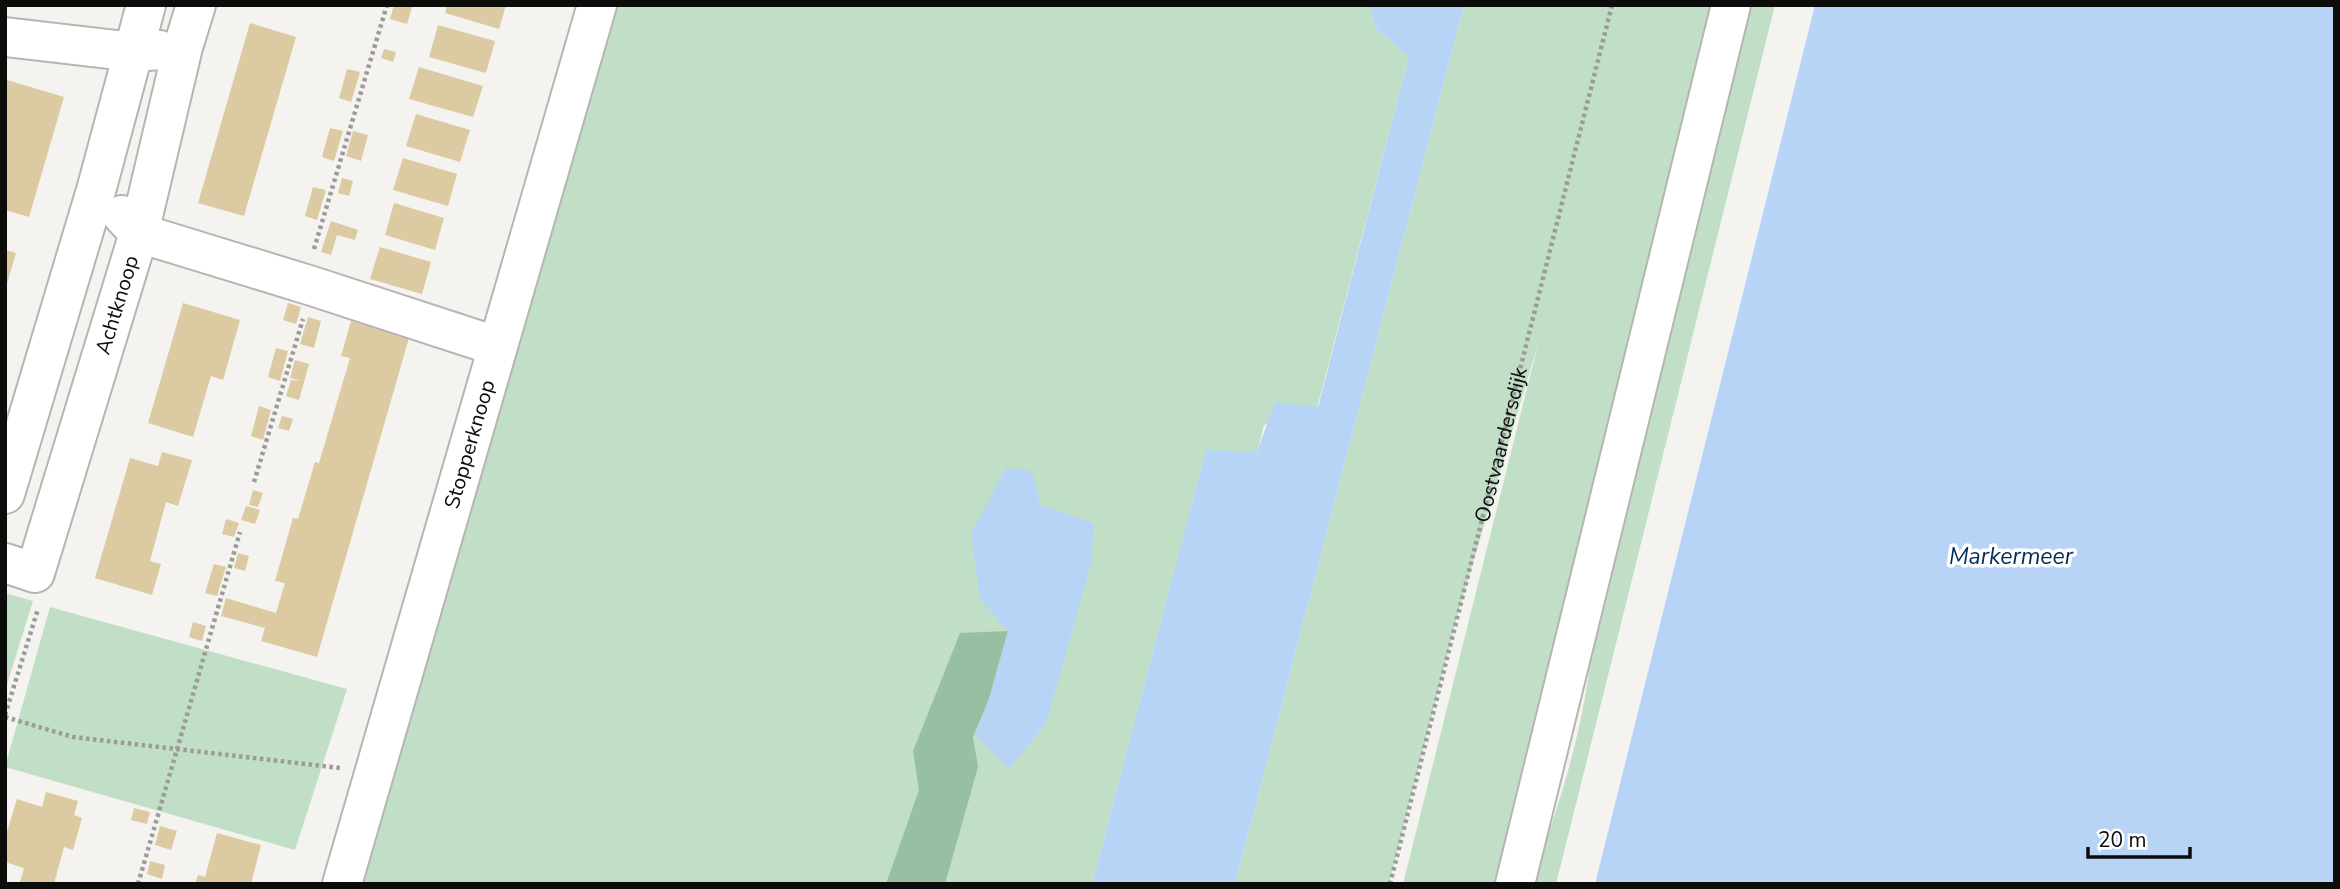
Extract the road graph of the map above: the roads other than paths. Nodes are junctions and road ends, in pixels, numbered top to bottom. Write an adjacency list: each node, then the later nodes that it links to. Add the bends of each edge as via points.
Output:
1 (146, 5): 7 (street)
2 (197, 5): 6 (street, Achtknoop)
3 (597, 5): 10 (street, Stopperknoop)
4 (1731, 5): 14 (street)
5 (5, 37): 7 (street)
6 (183, 47): 7 (street); 9 (street, Achtknoop)
7 (134, 52): 8 (street)
8 (97, 187): 9 (street); 11 (street)
9 (139, 233): 10 (street); 12 (street, Achtknoop)
10 (496, 346): 13 (street, Stopperknoop)
11 (5, 494)
12 (20, 568)
13 (342, 884)
14 (1515, 884)

